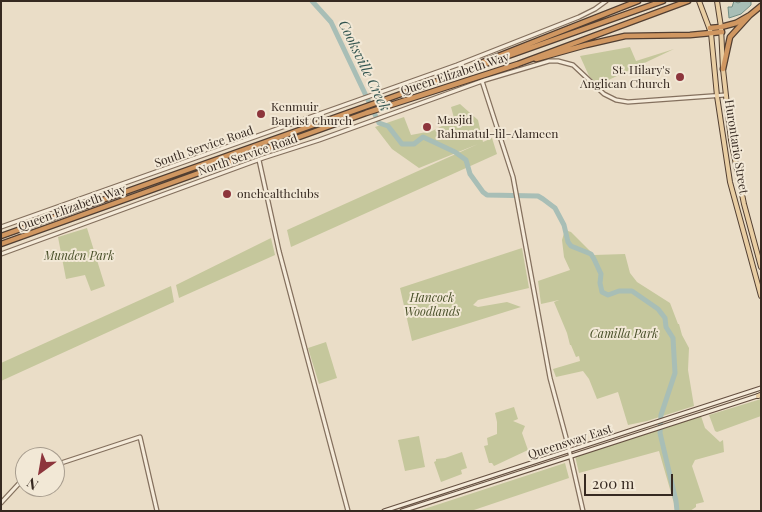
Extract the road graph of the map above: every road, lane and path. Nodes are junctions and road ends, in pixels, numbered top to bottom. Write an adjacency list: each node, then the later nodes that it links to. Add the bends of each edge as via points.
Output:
1 (606, 1): 18 (street, South Service Road, via 579,17 474,59)
2 (638, 1): 12 (highway)
3 (663, 1): 12 (highway, Queen Elizabeth Way)
4 (688, 1): 11 (highway, Queen Elizabeth Way)
5 (699, 1): 10 (main road, Hurontario Street)
6 (717, 1): 9 (main road, Hurontario Street)
7 (761, 6): 8 (highway)
8 (750, 15): 9 (highway); 13 (highway, via 730,37)
9 (722, 29): 10 (highway); 13 (main road, Hurontario Street)
10 (710, 31): 11 (highway, via 625,36); 16 (main road, Hurontario Street)
11 (518, 64): 20 (highway, Queen Elizabeth Way, via 366,113)
12 (468, 70): 19 (highway, Queen Elizabeth Way)
13 (722, 70): 15 (main road, Hurontario Street)
14 (482, 81): 16 (street, North Service Road, via 540,63 558,61 573,65 604,94 616,100); 17 (street, North Service Road); 26 (street, via 508,156 550,378)
15 (725, 95): 16 (street, North Service Road); 22 (main road, Hurontario Street, via 733,155)
16 (717, 96): 23 (main road, Hurontario Street, via 734,200)
17 (259, 160): 21 (street, North Service Road); 32 (street, via 279,251)
18 (1, 227)
19 (1, 236)
20 (1, 244)
21 (1, 254)
22 (761, 267)
23 (761, 296)
24 (761, 388): 26 (street, Queensway East)
25 (760, 395): 27 (street, Queensway East)
26 (570, 451): 27 (street); 33 (street, Queensway East)
27 (571, 457): 34 (street, Queensway East); 35 (street)
28 (65, 462): 31 (street, via 140,437)
29 (15, 488): 30 (street)
30 (1, 503)
31 (157, 511)
32 (348, 511)
33 (384, 511)
34 (402, 511)
35 (583, 511)

